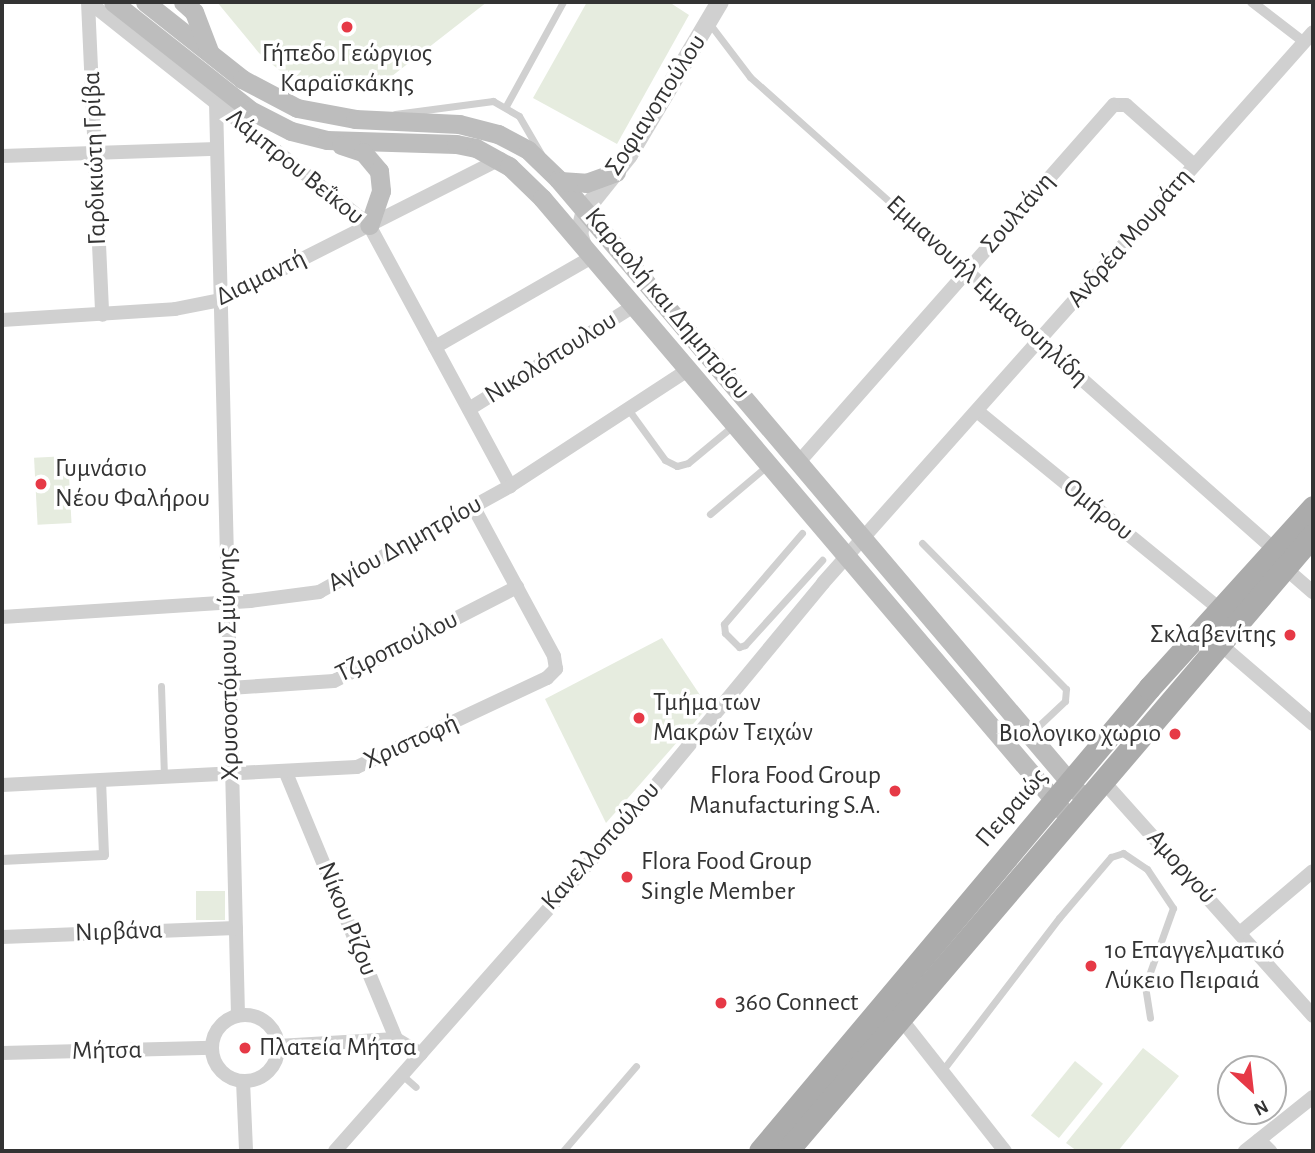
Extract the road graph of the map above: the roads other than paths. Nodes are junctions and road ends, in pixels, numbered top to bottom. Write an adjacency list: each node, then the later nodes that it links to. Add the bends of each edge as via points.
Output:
1 (88, 2): 11 (street, Λάμπρου Βεΐκου); 16 (street, Γαρδικιώτη Γρίβα)
2 (113, 2): 14 (main road, Καραολή και Δημητρίου, via 258,116)
3 (145, 2): 10 (main road, Καραολή και Δημητρίου)
4 (183, 2): 10 (main road, via 194,12)
5 (563, 2): 12 (lane)
6 (720, 2): 8 (street, Σοφιανοπούλου)
7 (1252, 2): 9 (street)
8 (709, 22): 21 (street, Σοφιανοπούλου); 26 (lane, Εμμανουήλ Εμμανουηλίδη, via 750,77)
9 (1309, 37): 20 (street, Ανδρέα Μουράτη)
10 (209, 52): 13 (main road, Καραολή και Δημητρίου, via 256,88 297,108)
11 (216, 102): 15 (street, Χρυσοστόμου Σμύρνης); 24 (street, Λάμπρου Βεΐκου)
12 (506, 106): 13 (lane, via 474,100); 19 (lane, via 523,121)
13 (369, 120): 19 (main road, Καραολή και Δημητρίου, via 483,130 516,142)
14 (327, 140): 18 (main road, Καραολή και Δημητρίου, via 456,144); 24 (main road, via 363,152 376,164 381,191)
15 (217, 149): 16 (street); 27 (street, Χρυσοστόμου Σμύρνης)
16 (95, 153): 17 (street); 29 (street, Γαρδικιώτη Γρίβα)
17 (2, 156)
18 (499, 159): 24 (street, Διαμαντή); 25 (main road, Καραολή και Δημητρίου, via 527,181)
19 (545, 165): 22 (main road, Καραολή και Δημητρίου)
20 (1194, 165): 26 (street, Σουλτάνη, via 1126,106 1114,105); 31 (street, Ανδρέα Μουράτη)
21 (615, 172): 22 (main road, via 586,183); 23 (street, Σοφιανοπούλου)
22 (560, 181): 23 (main road, Καραολή και Δημητρίου)
23 (585, 211): 25 (street, via 579,234); 38 (main road, Καραολή και Δημητρίου)
24 (369, 225): 27 (street, Διαμαντή); 32 (street, Λάμπρου Βεΐκου)
25 (587, 251): 28 (main road, Καραολή και Δημητρίου); 32 (street)
26 (967, 271): 31 (street, Εμμανουήλ Εμμανουηλίδη); 38 (street, Σουλτάνη)
27 (221, 300): 29 (street, Διαμαντή); 53 (street, Χρυσοστόμου Σμύρνης)
28 (634, 306): 33 (main road, Καραολή και Δημητρίου); 34 (street, Νικολόπουλου)
29 (102, 315): 30 (street, Διαμαντή)
30 (2, 320)
31 (1041, 339): 36 (street, Ανδρέα Μουράτη); 49 (street, Εμμανουήλ Εμμανουηλίδη)
32 (435, 347): 34 (street, Λάμπρου Βεΐκου)
33 (688, 370): 35 (street, Αγίου Δημητρίου); 37 (main road, Καραολή και Δημητρίου)
34 (469, 409): 40 (street, Λάμπρου Βεΐκου)
35 (628, 409): 37 (lane, via 665,460 677,466 688,463); 40 (street, Αγίου Δημητρίου)
36 (977, 411): 46 (street, Ανδρέα Μουράτη); 54 (street, Ομήρου)
37 (735, 425): 39 (main road, Καραολή και Δημητρίου)
38 (799, 463): 46 (main road, Καραολή και Δημητρίου)
39 (769, 465): 43 (lane); 48 (main road, Καραολή και Δημητρίου)
40 (510, 486): 41 (street, Αγίου Δημητρίου)
41 (473, 506): 51 (street); 53 (street, Αγίου Δημητρίου, via 319,592)
42 (1313, 508): 49 (main road, Πειραιώς)
43 (710, 514)
44 (802, 533): 56 (lane, via 724,624 725,634 739,646 745,645)
45 (1313, 535): 49 (main road, Πειραιώς)
46 (863, 538): 48 (street, Κανελλοπούλου); 62 (main road, Καραολή και Δημητρίου)
47 (922, 543): 62 (lane, via 1066,689 1065,701)
48 (847, 557): 57 (street, Κανελλοπούλου); 70 (main road, Καραολή και Δημητρίου)
49 (1280, 559): 52 (street, Εμμανουήλ Εμμανουηλίδη); 54 (main road, Πειραιώς); 58 (main road, Πειραιώς)
50 (822, 560): 56 (lane)
51 (517, 587): 60 (street, Τζιροπούλου, via 334,681); 63 (street, Χριστοφή, via 554,656 556,669 378,760)
52 (1313, 592)
53 (228, 602): 55 (street, Αγίου Δημητρίου); 60 (street, Χρυσοστόμου Σμύρνης)
54 (1220, 609): 68 (main road, Πειραιώς)
55 (2, 617)
56 (771, 618): 57 (lane)
57 (783, 632): 86 (street, Κανελλοπούλου, via 633,813)
58 (1220, 643): 61 (street); 67 (main road, Πειραιώς)
59 (161, 686): 65 (lane)
60 (230, 688): 64 (street, Χρυσοστόμου Σμύρνης)
61 (1313, 724)
62 (1030, 735): 68 (main road, Καραολή και Δημητρίου)
63 (286, 773): 64 (street, Χριστοφή); 82 (street, Νίκου Ρίζου)
64 (232, 775): 65 (street, Χριστοφή); 75 (street, Χρυσοστόμου Σμύρνης)
65 (164, 778): 66 (street, Χριστοφή)
66 (102, 781): 69 (street, Χριστοφή); 73 (street, via 104,855)
67 (1103, 781): 71 (main road, Πειραιώς); 76 (street, Αμοργού)
68 (1071, 783): 70 (main road, Πειραιώς); 71 (main road, Καραολή και Δημητρίου)
69 (2, 785)
70 (1055, 801): 72 (main road, Καραολή και Δημητρίου); 97 (main road, Πειραιώς)
71 (1086, 801): 72 (main road, Πειραιώς)
72 (1070, 819): 81 (main road, Πειραιώς)
73 (2, 860)
74 (1313, 871): 76 (street)
75 (236, 928): 77 (street, Νιρβάνα); 78 (street, Χρυσοστόμου Σμύρνης)
76 (1241, 933): 79 (street, Αμοργού)
77 (2, 937)
78 (238, 1016): 83 (street, via 266,1023); 84 (street, via 221,1027)
79 (1313, 1016)
80 (1150, 1018): 88 (lane, via 1145,986 1172,908 1147,869 1123,853 1111,857 1059,918)
81 (901, 1019): 88 (street); 98 (main road, Πειραιώς)
82 (396, 1039): 83 (street); 86 (street)
83 (278, 1046): 90 (street, via 268,1071)
84 (212, 1048): 85 (street, Μήτσα); 90 (street, via 220,1069)
85 (2, 1053)
86 (421, 1054): 89 (street, Κανελλοπούλου)
87 (636, 1066): 96 (lane)
88 (942, 1071): 99 (street)
89 (402, 1075): 91 (lane); 95 (street, Κανελλοπούλου)
90 (243, 1081): 94 (street)
91 (416, 1087)
92 (1313, 1097): 93 (street)
93 (1259, 1140): 100 (street); 101 (street)
94 (246, 1151)
95 (335, 1151)
96 (564, 1151)
97 (760, 1151)
98 (788, 1151)
99 (1005, 1151)
100 (1245, 1151)
101 (1270, 1151)

